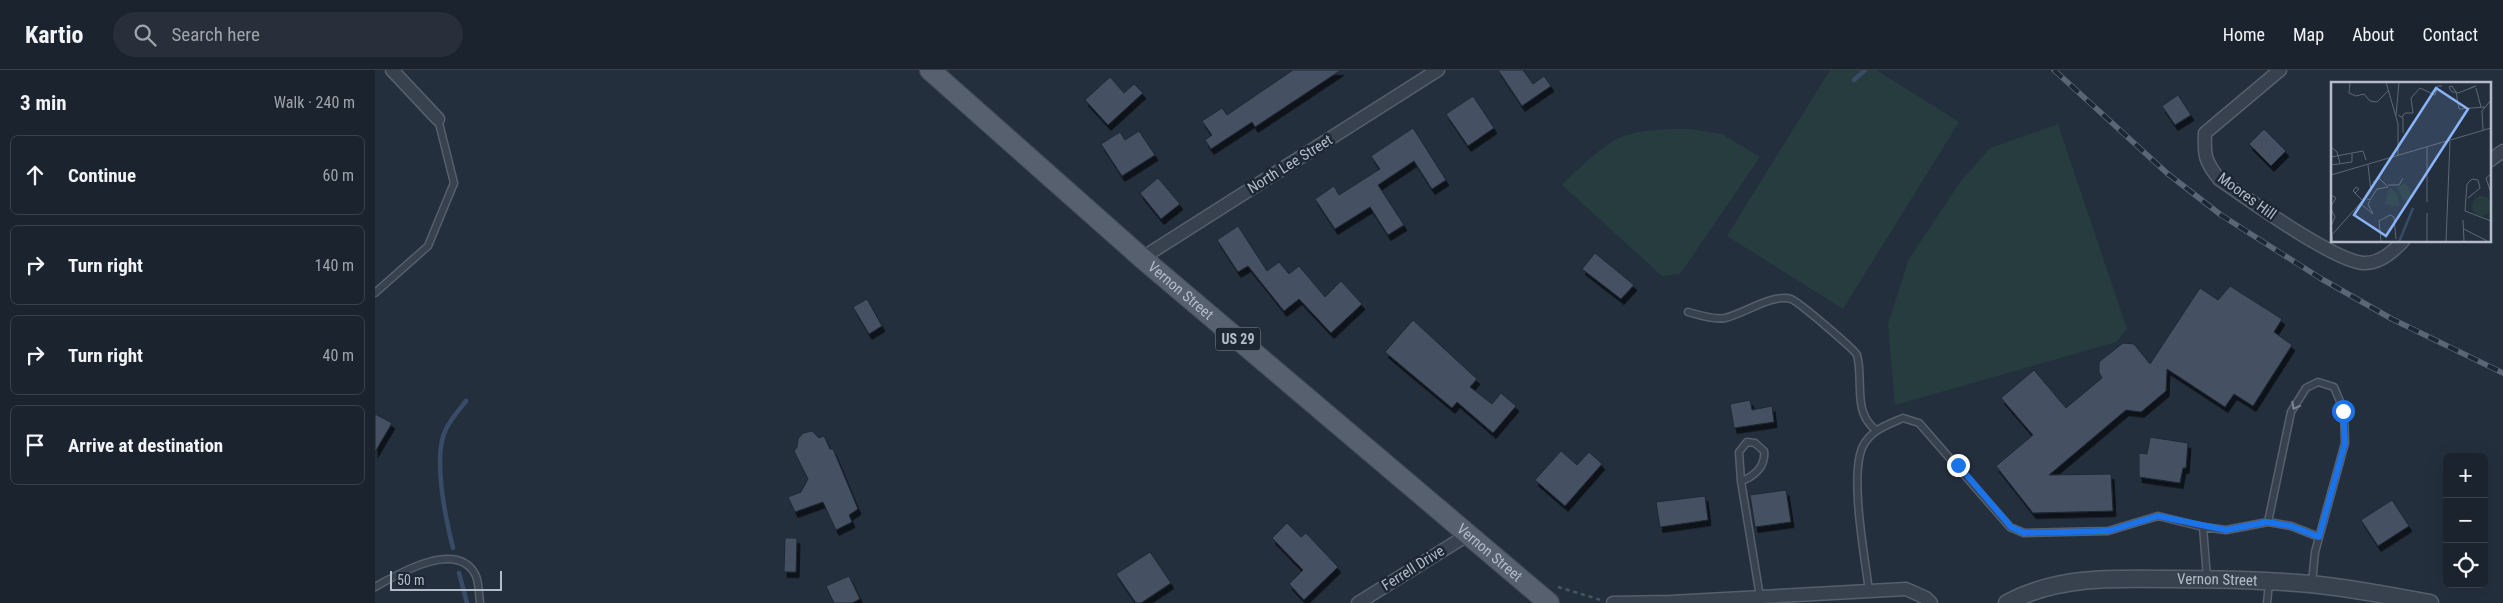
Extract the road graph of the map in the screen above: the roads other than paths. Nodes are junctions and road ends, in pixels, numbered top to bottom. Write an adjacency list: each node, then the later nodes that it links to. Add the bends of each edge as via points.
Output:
1 (392, 70): 5 (street)
2 (930, 70): 9 (main road, Vernon Street / US 29)
3 (1438, 70): 9 (street, North Lee Street)
4 (2280, 70): 8 (street, Moores Hill, via 2205,133 2204,155 2209,167 2219,179 2337,254 2363,263 2392,252)
5 (438, 119): 10 (lane, via 454,184 428,246)
6 (2503, 151): 7 (street)
7 (2491, 160)
8 (2402, 242)
9 (1142, 258): 16 (main road, Vernon Street / US 29)
10 (375, 293)
11 (1688, 312): 12 (lane, via 1724,318 1774,300 1790,299 1801,305 1857,354 1862,412 1867,423)
12 (1876, 430): 15 (lane, via 1903,418 1919,423 2011,527 2024,533 2108,531 2158,516); 22 (lane, via 1863,447 1857,484)
13 (1741, 481): 13 (lane, via 1739,452 1747,442 1755,443 1764,452 1763,463 1753,476); 24 (lane)
14 (2267, 522): 15 (lane, via 2226,530); 17 (lane, via 2291,526); 17 (lane, one-way to 14, via 2345,443 2343,411 2334,387 2318,382 2306,388 2291,412)
15 (2203, 527): 18 (lane)
16 (1469, 534): 23 (main road, Vernon Street / US 29); 27 (street, Ferrell Drive)
17 (2319, 537): 20 (lane)
18 (2207, 579): 19 (street, Vernon Street); 29 (street, Vernon Street, via 2078,581 2037,589)
19 (2269, 582): 20 (street, Vernon Street); 30 (lane)
20 (2312, 584): 31 (street, Vernon Street)
21 (375, 587): 26 (lane, via 411,566 438,560 457,561 469,567 476,576)
22 (1869, 591): 24 (street); 28 (street, via 1906,589)
23 (1550, 593)
24 (1760, 597): 25 (street)
25 (1613, 602)
26 (480, 603)
27 (1358, 603)
28 (1931, 603)
29 (2007, 603)
30 (2267, 603)
31 (2430, 603)

